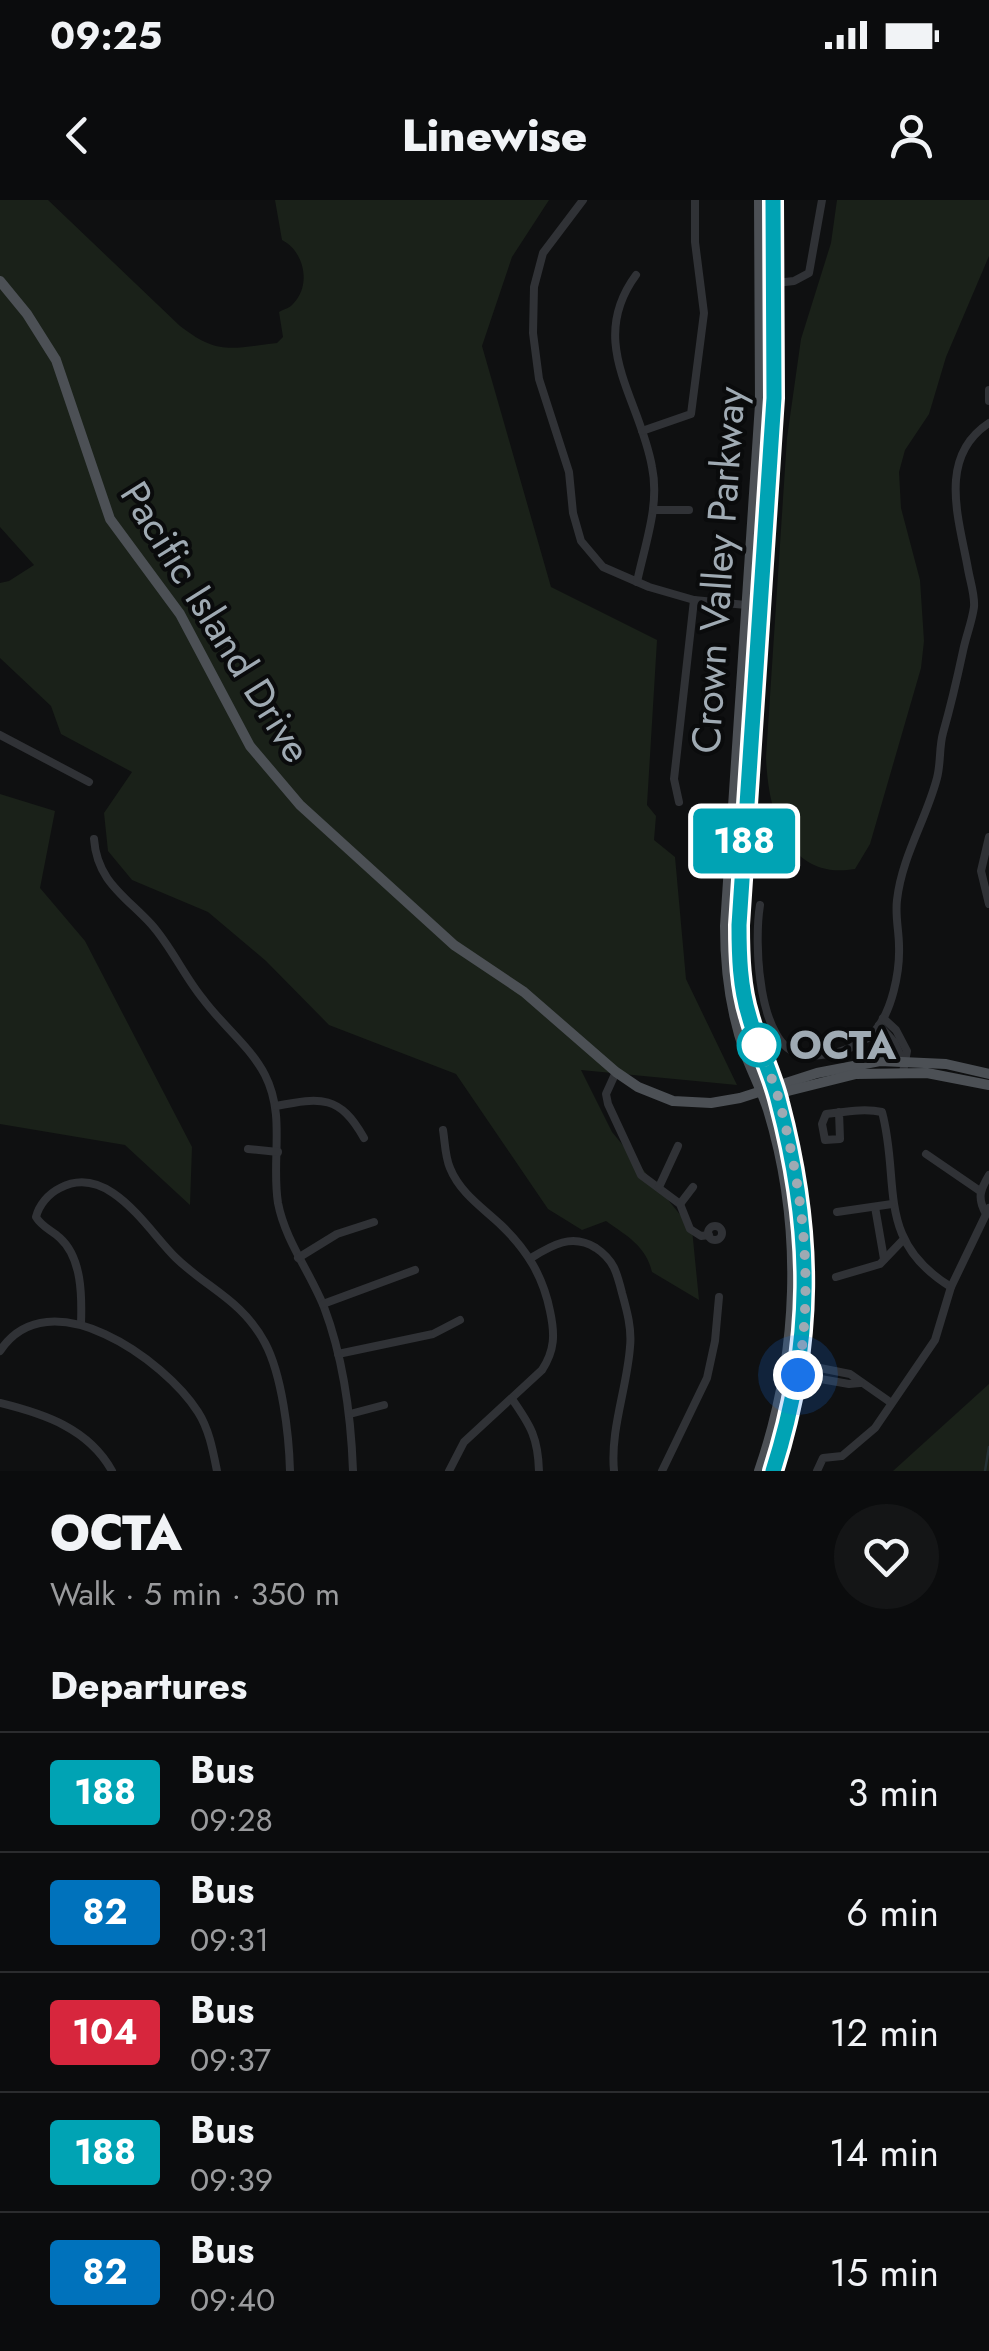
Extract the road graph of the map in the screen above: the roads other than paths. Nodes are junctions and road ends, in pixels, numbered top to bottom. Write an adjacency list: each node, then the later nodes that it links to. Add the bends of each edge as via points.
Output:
1 (582, 200): 18 (street, via 542,253 533,333 581,541 600,566)
2 (694, 200): 14 (street, via 704,313 691,414)
3 (759, 200): 6 (main road, Crown Valley Parkway)
4 (773, 200): 9 (main road, Crown Valley Parkway)
5 (822, 200): 9 (street, via 809,273)
6 (760, 225): 9 (main road); 10 (main road, Crown Valley Parkway)
7 (636, 275): 14 (street, via 623,292 615,342)
8 (0, 281): 31 (main road, Pacific Island Drive, via 56,360 110,520 180,614 261,762 436,931 524,992)
9 (776, 283): 10 (main road, via 769,329); 17 (main road, Crown Valley Parkway)
10 (761, 338): 20 (main road, Crown Valley Parkway)
11 (989, 390): 12 (street)
12 (989, 401)
13 (989, 423): 29 (street, via 956,464 955,494 975,604 937,780 903,867 899,960)
14 (642, 432): 15 (street)
15 (654, 510): 16 (street); 18 (street)
16 (689, 510)
17 (762, 569): 20 (main road); 21 (main road, Crown Valley Parkway)
18 (636, 582): 19 (street)
19 (694, 600): 20 (street); 24 (street, via 674,778)
20 (746, 605): 21 (main road, via 754,616); 35 (main road, Crown Valley Parkway, via 726,970 736,1027)
21 (754, 661): 34 (main road, Crown Valley Parkway, via 740,955 749,1016)
22 (0, 735): 23 (street)
23 (88, 782)
24 (679, 802)
25 (989, 837): 27 (street, via 981,871)
26 (94, 839): 36 (street, via 104,877 152,925 222,1025 253,1056)
27 (989, 904)
28 (760, 905): 29 (street, via 760,971 786,1048 803,1055 835,1052 863,1041)
29 (881, 1021): 30 (street, via 907,1051)
30 (903, 1067): 32 (main road, via 946,1064); 33 (main road); 34 (main road, via 849,1064)
31 (616, 1072): 35 (main road, Pacific Island Drive, via 662,1098 692,1104); 45 (street, via 608,1104 633,1162)
32 (989, 1074)
33 (989, 1085)
34 (776, 1091): 35 (main road); 68 (main road, Crown Valley Parkway, via 793,1154 806,1250)
35 (762, 1093): 85 (main road, Crown Valley Parkway, via 784,1182 793,1285 786,1368)
36 (276, 1106): 39 (street, via 310,1100 340,1106); 42 (street)
37 (838, 1112): 49 (street, via 882,1112)
38 (443, 1130): 57 (street, via 449,1168)
39 (364, 1138)
40 (678, 1146): 45 (street)
41 (248, 1149): 42 (street)
42 (278, 1152): 56 (street, via 278,1203)
43 (926, 1154): 47 (street)
44 (989, 1175): 47 (street)
45 (659, 1186): 48 (street)
46 (694, 1186): 48 (street)
47 (980, 1191): 51 (street)
48 (680, 1204): 54 (street, via 690,1229)
49 (892, 1204): 50 (street); 55 (street)
50 (875, 1206): 52 (street); 58 (street)
51 (988, 1211): 61 (street)
52 (838, 1212)
53 (374, 1222): 56 (street)
54 (709, 1234)
55 (902, 1241): 58 (street); 61 (street)
56 (298, 1258): 63 (street)
57 (531, 1258): 72 (street, via 555,1334 542,1370); 83 (street, via 572,1241 590,1244 616,1269 631,1345)
58 (884, 1259): 60 (street)
59 (416, 1270): 63 (street)
60 (836, 1277)
61 (951, 1286): 73 (street, via 936,1340)
62 (719, 1297): 84 (street, via 707,1378)
63 (323, 1304): 67 (street)
64 (460, 1320): 67 (street, via 433,1334)
65 (81, 1324): 66 (street, via 41,1322); 78 (street, via 173,1380 200,1414); 79 (street, via 73,1258 36,1217 52,1193 79,1183 130,1206 176,1258 251,1322 276,1375)
66 (1, 1346)
67 (338, 1354): 76 (street)
68 (799, 1369): 69 (street); 70 (street); 86 (main road, Crown Valley Parkway)
69 (838, 1371): 70 (street); 71 (street)
70 (836, 1382): 71 (street)
71 (860, 1383): 73 (street)
72 (512, 1399): 81 (street, via 464,1442); 82 (street, via 538,1444)
73 (890, 1402): 87 (street, via 876,1428 842,1456 823,1458)
74 (0, 1403): 77 (street, via 76,1431)
75 (384, 1404): 76 (street)
76 (350, 1414): 80 (street)
77 (112, 1471)
78 (218, 1471)
79 (290, 1471)
80 (353, 1471)
81 (448, 1471)
82 (539, 1471)
83 (614, 1471)
84 (662, 1471)
85 (759, 1471)
86 (773, 1471)
87 (818, 1471)

